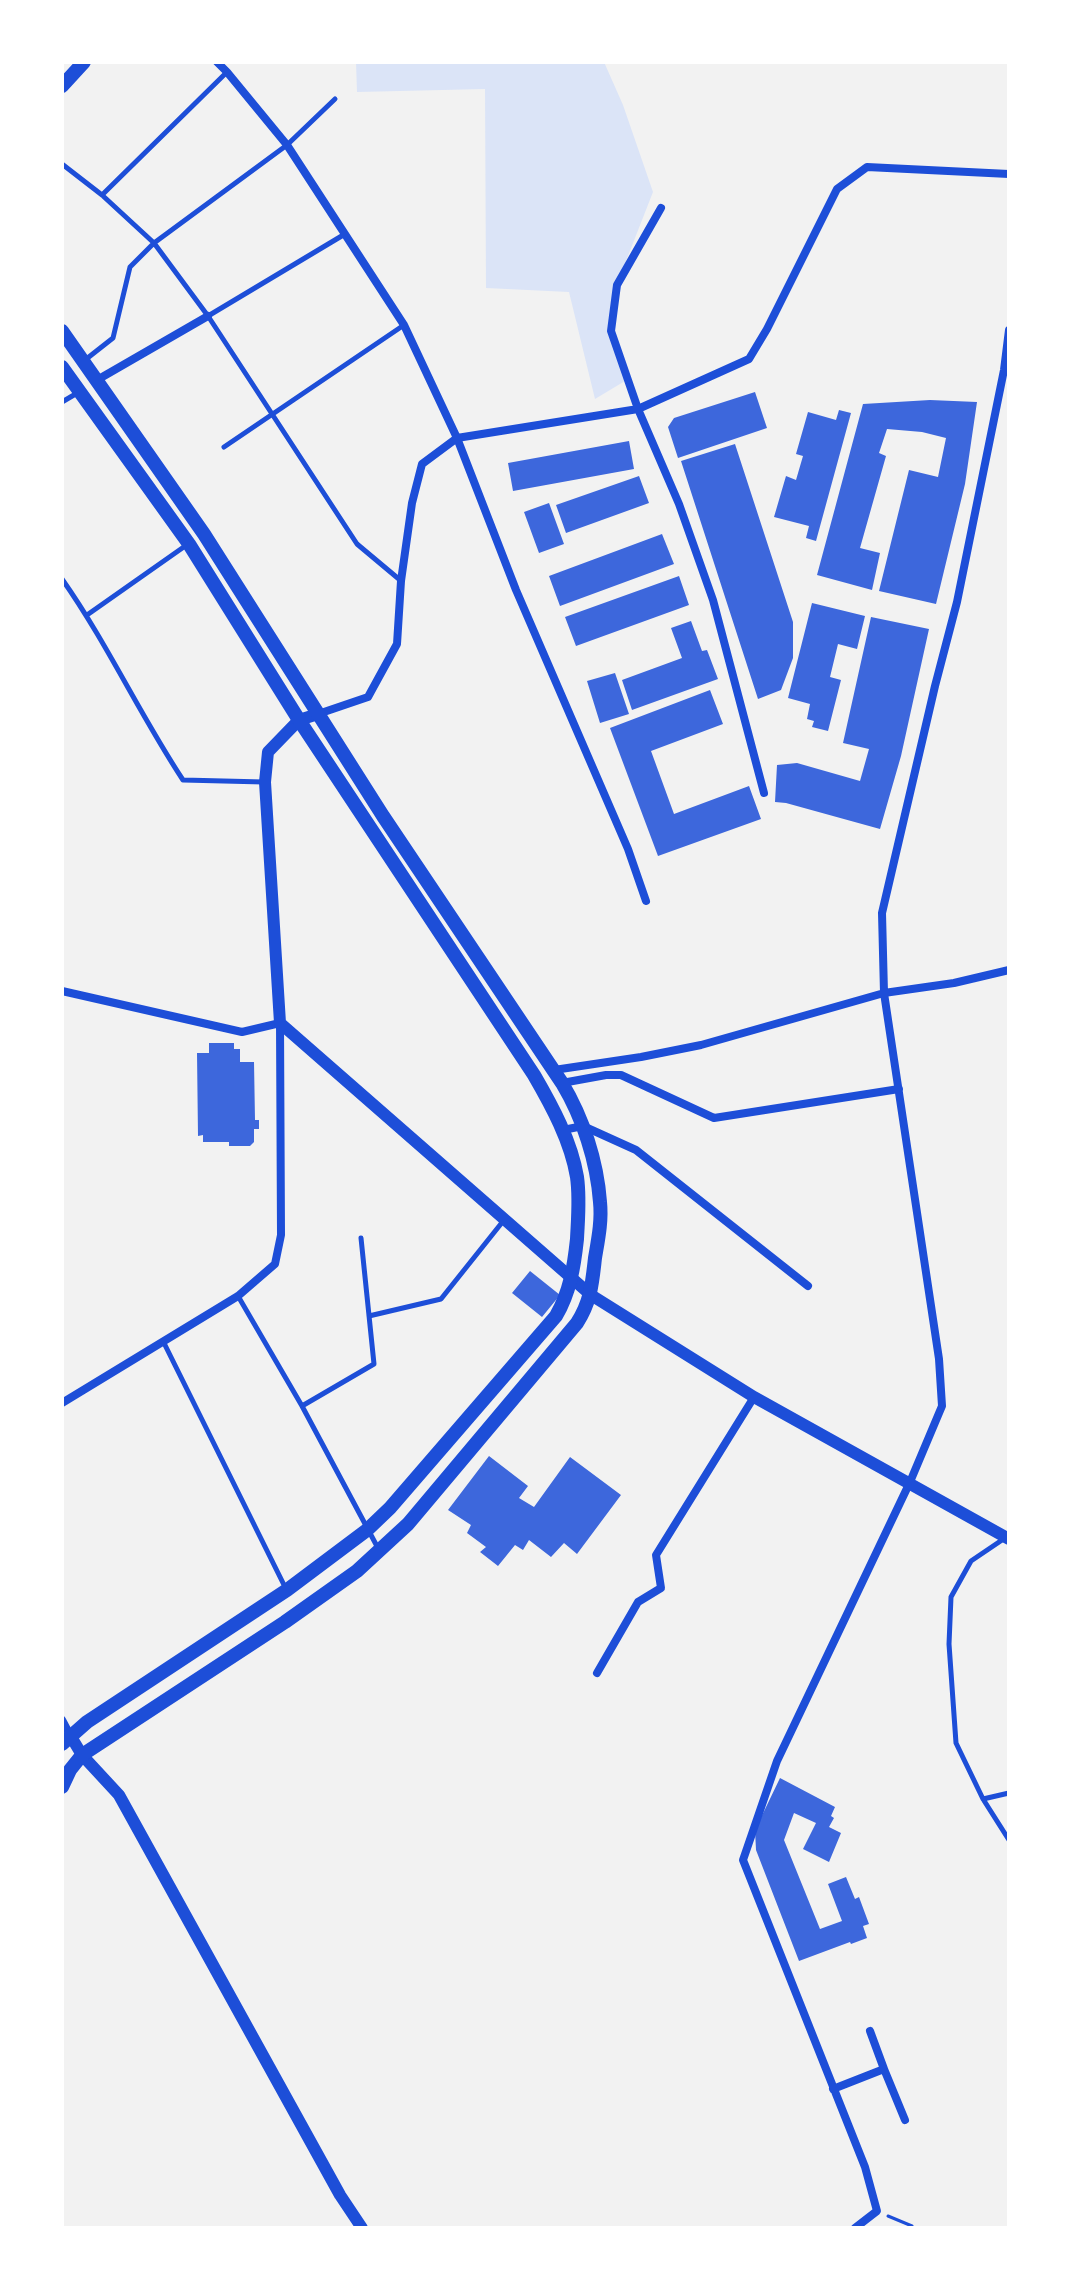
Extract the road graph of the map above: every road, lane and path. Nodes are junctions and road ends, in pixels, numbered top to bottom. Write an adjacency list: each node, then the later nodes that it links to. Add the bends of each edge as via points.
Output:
1 (84, 62): 4 (main road)
2 (217, 62): 3 (street)
3 (227, 72): 6 (street); 9 (lane)
4 (62, 86)
5 (335, 99): 6 (lane)
6 (287, 145): 11 (street); 12 (lane)
7 (62, 164): 9 (lane)
8 (1009, 174): 22 (street, via 867,167 837,189 749,359)
9 (102, 195): 12 (lane)
10 (661, 208): 22 (street, via 617,285 611,331)
11 (345, 234): 13 (lane); 14 (street)
12 (154, 243): 13 (lane); 17 (lane, via 130,267 113,338)
13 (208, 316): 19 (street); 23 (lane)
14 (404, 325): 23 (lane); 24 (street)
15 (1009, 330): 37 (street, via 957,602 882,913)
16 (62, 331): 17 (main road)
17 (85, 361): 19 (main road)
18 (62, 367): 20 (main road)
19 (97, 380): 30 (main road, via 204,534)
20 (80, 391): 21 (lane); 26 (main road)
21 (62, 402)
22 (638, 409): 24 (street); 33 (street, via 713,600)
23 (273, 414): 25 (lane); 28 (lane, via 357,544)
24 (457, 438): 28 (street, via 422,464); 34 (street)
25 (224, 447)
26 (189, 544): 29 (lane); 31 (main road)
27 (62, 579): 29 (lane)
28 (401, 581): 30 (street, via 397,644 368,697)
29 (87, 615): 32 (lane, via 183,780)
30 (318, 714): 31 (street); 39 (main road)
31 (299, 720): 32 (street, via 268,752); 43 (main road, via 534,1075)
32 (265, 782): 38 (street)
33 (764, 793)
34 (646, 901)
35 (1009, 970): 37 (street)
36 (62, 991): 38 (street, via 242,1032)
37 (884, 993): 39 (street, via 701,1045); 41 (street)
38 (280, 1023): 44 (street); 49 (street, via 281,1235 275,1264)
39 (554, 1070): 40 (main road)
40 (562, 1083): 41 (street, via 621,1075 714,1118); 42 (main road)
41 (899, 1089): 55 (street, via 942,1406)
42 (583, 1126): 43 (street); 47 (street, via 636,1150); 48 (main road, via 600,1202)
43 (563, 1130): 46 (main road, via 578,1196)
44 (504, 1220): 46 (street); 50 (lane, via 441,1299)
45 (361, 1238): 50 (lane)
46 (571, 1279): 48 (street); 56 (main road, via 556,1316)
47 (808, 1286)
48 (591, 1295): 52 (street); 58 (main road, via 577,1323)
49 (238, 1296): 51 (street); 54 (lane)
50 (369, 1316): 54 (lane, via 374,1364)
51 (164, 1343): 53 (street); 59 (lane)
52 (754, 1397): 55 (street); 60 (street, via 656,1555 661,1588 638,1602)
53 (62, 1403)
54 (302, 1406): 56 (lane)
55 (910, 1482): 57 (street); 70 (street, via 777,1761 743,1860)
56 (367, 1530): 58 (lane); 59 (main road)
57 (1008, 1538): 66 (lane, via 971,1561 951,1597 956,1743)
58 (380, 1551): 63 (main road, via 285,1622)
59 (287, 1590): 62 (main road)
60 (597, 1673)
61 (62, 1720): 62 (street)
62 (66, 1740): 63 (street)
63 (82, 1755): 64 (main road); 73 (street, via 119,1795)
64 (62, 1787)
65 (1009, 1793): 66 (lane)
66 (983, 1799): 67 (lane)
67 (1009, 1840)
68 (870, 2031): 69 (street)
69 (884, 2069): 70 (street); 71 (street)
70 (833, 2089): 72 (street)
71 (905, 2120)
72 (877, 2211): 74 (street); 75 (path)
73 (362, 2228)
74 (855, 2228)
75 (913, 2228)

